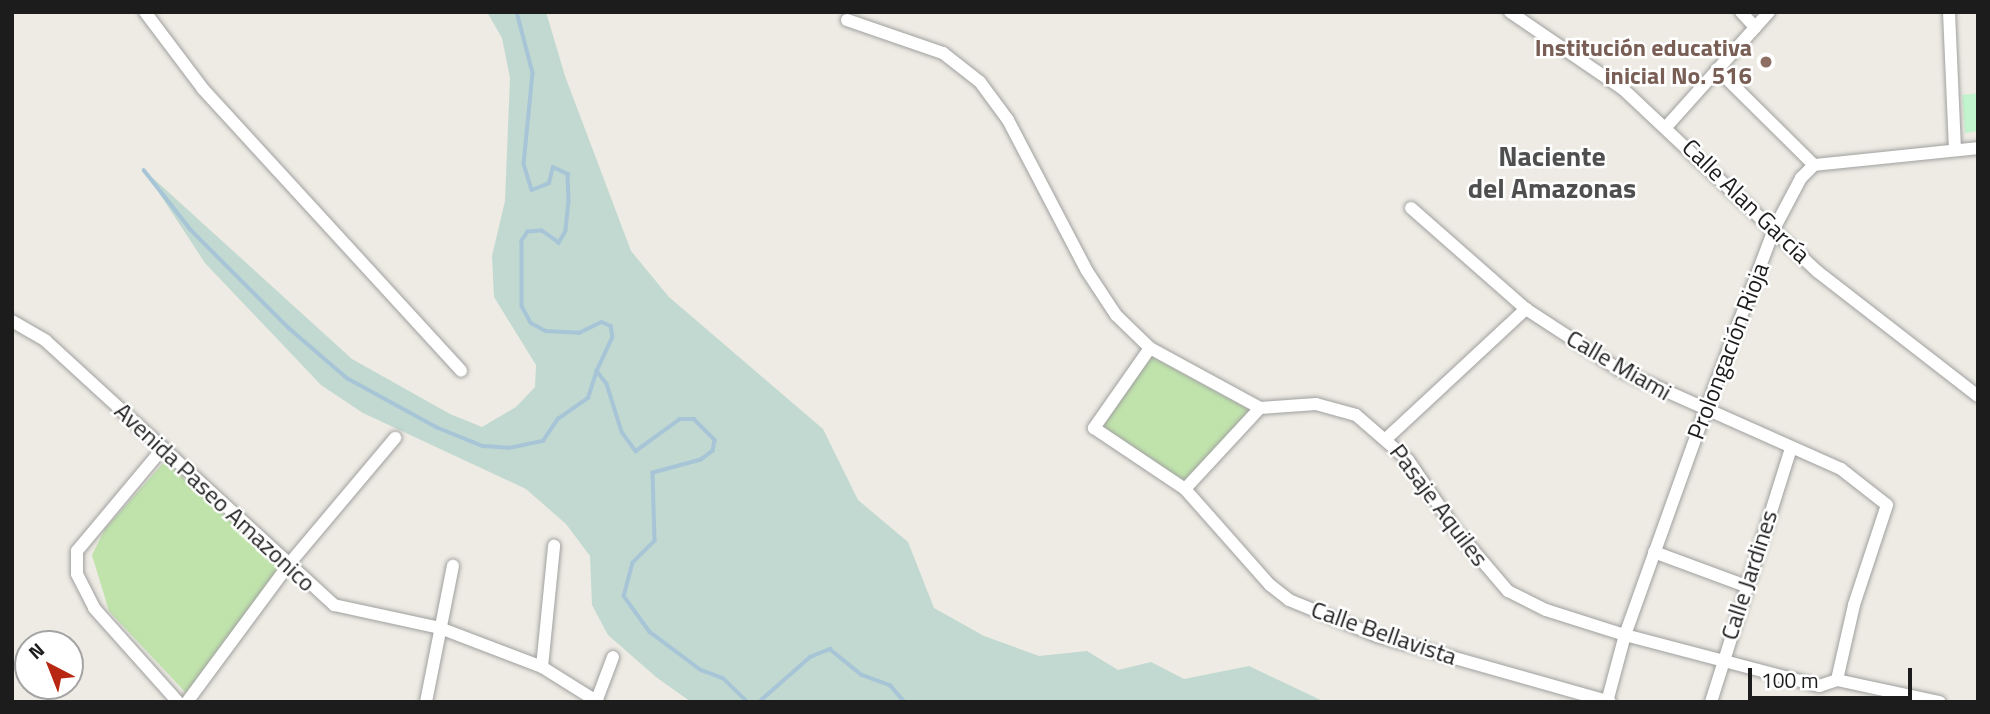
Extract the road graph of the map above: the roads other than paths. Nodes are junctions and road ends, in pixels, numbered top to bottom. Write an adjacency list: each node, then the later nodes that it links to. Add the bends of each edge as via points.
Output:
1 (145, 12): 18 (street, via 203,89)
2 (1510, 12): 9 (street, Calle Alan García, via 1623,89)
3 (1741, 12): 7 (street)
4 (1769, 12): 7 (street)
5 (1949, 12): 11 (street)
6 (847, 20): 17 (street, via 943,53 981,82 1008,120 1087,271 1116,315)
7 (1755, 27): 8 (street)
8 (1717, 69): 9 (street); 12 (street)
9 (1667, 125): 14 (street, Calle Alan García)
10 (1978, 148): 11 (street)
11 (1955, 150): 12 (street)
12 (1814, 166): 14 (street, Prolongación Rioja, via 1801,178)
13 (1411, 208): 15 (street, Calle Miami)
14 (1774, 229): 19 (street, Calle Alan García, via 1856,304); 21 (street, Prolongación Rioja)
15 (1526, 309): 21 (street, Calle Miami, via 1621,371); 23 (street)
16 (12, 321): 24 (street, Avenida Paseo Amazonico, via 46,341)
17 (1150, 348): 20 (street); 26 (street, Calle Bellavista, via 1094,428)
18 (461, 371)
19 (1978, 396)
20 (1260, 408): 23 (street, Pasaje Aquiles, via 1289,403 1339,408); 26 (street)
21 (1705, 412): 25 (street, Calle Miami); 28 (street, Prolongación Rioja)
22 (395, 438): 29 (street)
23 (1387, 438): 33 (street, Pasaje Aquiles, via 1508,590 1546,610)
24 (163, 449): 29 (street, Avenida Paseo Amazonico); 39 (street, via 76,551 77,574 94,608)
25 (1791, 449): 31 (street, Calle Jardines); 37 (street, Calle Miami, via 1841,469 1887,505 1852,612)
26 (1185, 489): 42 (street, Calle Bellavista, via 1221,535 1289,600 1377,636)
27 (554, 547): 36 (street)
28 (1654, 552): 31 (street); 33 (street, Prolongación Rioja)
29 (289, 564): 32 (street, Avenida Paseo Amazonico, via 334,605); 40 (street)
30 (453, 566): 32 (street)
31 (1746, 586): 35 (street, Calle Jardines)
32 (440, 628): 36 (street, Avenida Paseo Amazonico); 41 (street)
33 (1625, 635): 35 (street, Pasaje Aquiles); 42 (street, Prolongación Rioja)
34 (613, 657): 38 (street)
35 (1722, 660): 37 (street, Pasaje Aquiles, via 1819,686); 43 (street, Calle Jardines)
36 (542, 667): 38 (street, Avenida Paseo Amazonico)
37 (1839, 678): 44 (street, Pasaje Aquiles)
38 (597, 701)
39 (178, 702)
40 (187, 702)
41 (426, 702)
42 (1608, 702)
43 (1711, 702)
44 (1940, 702)

